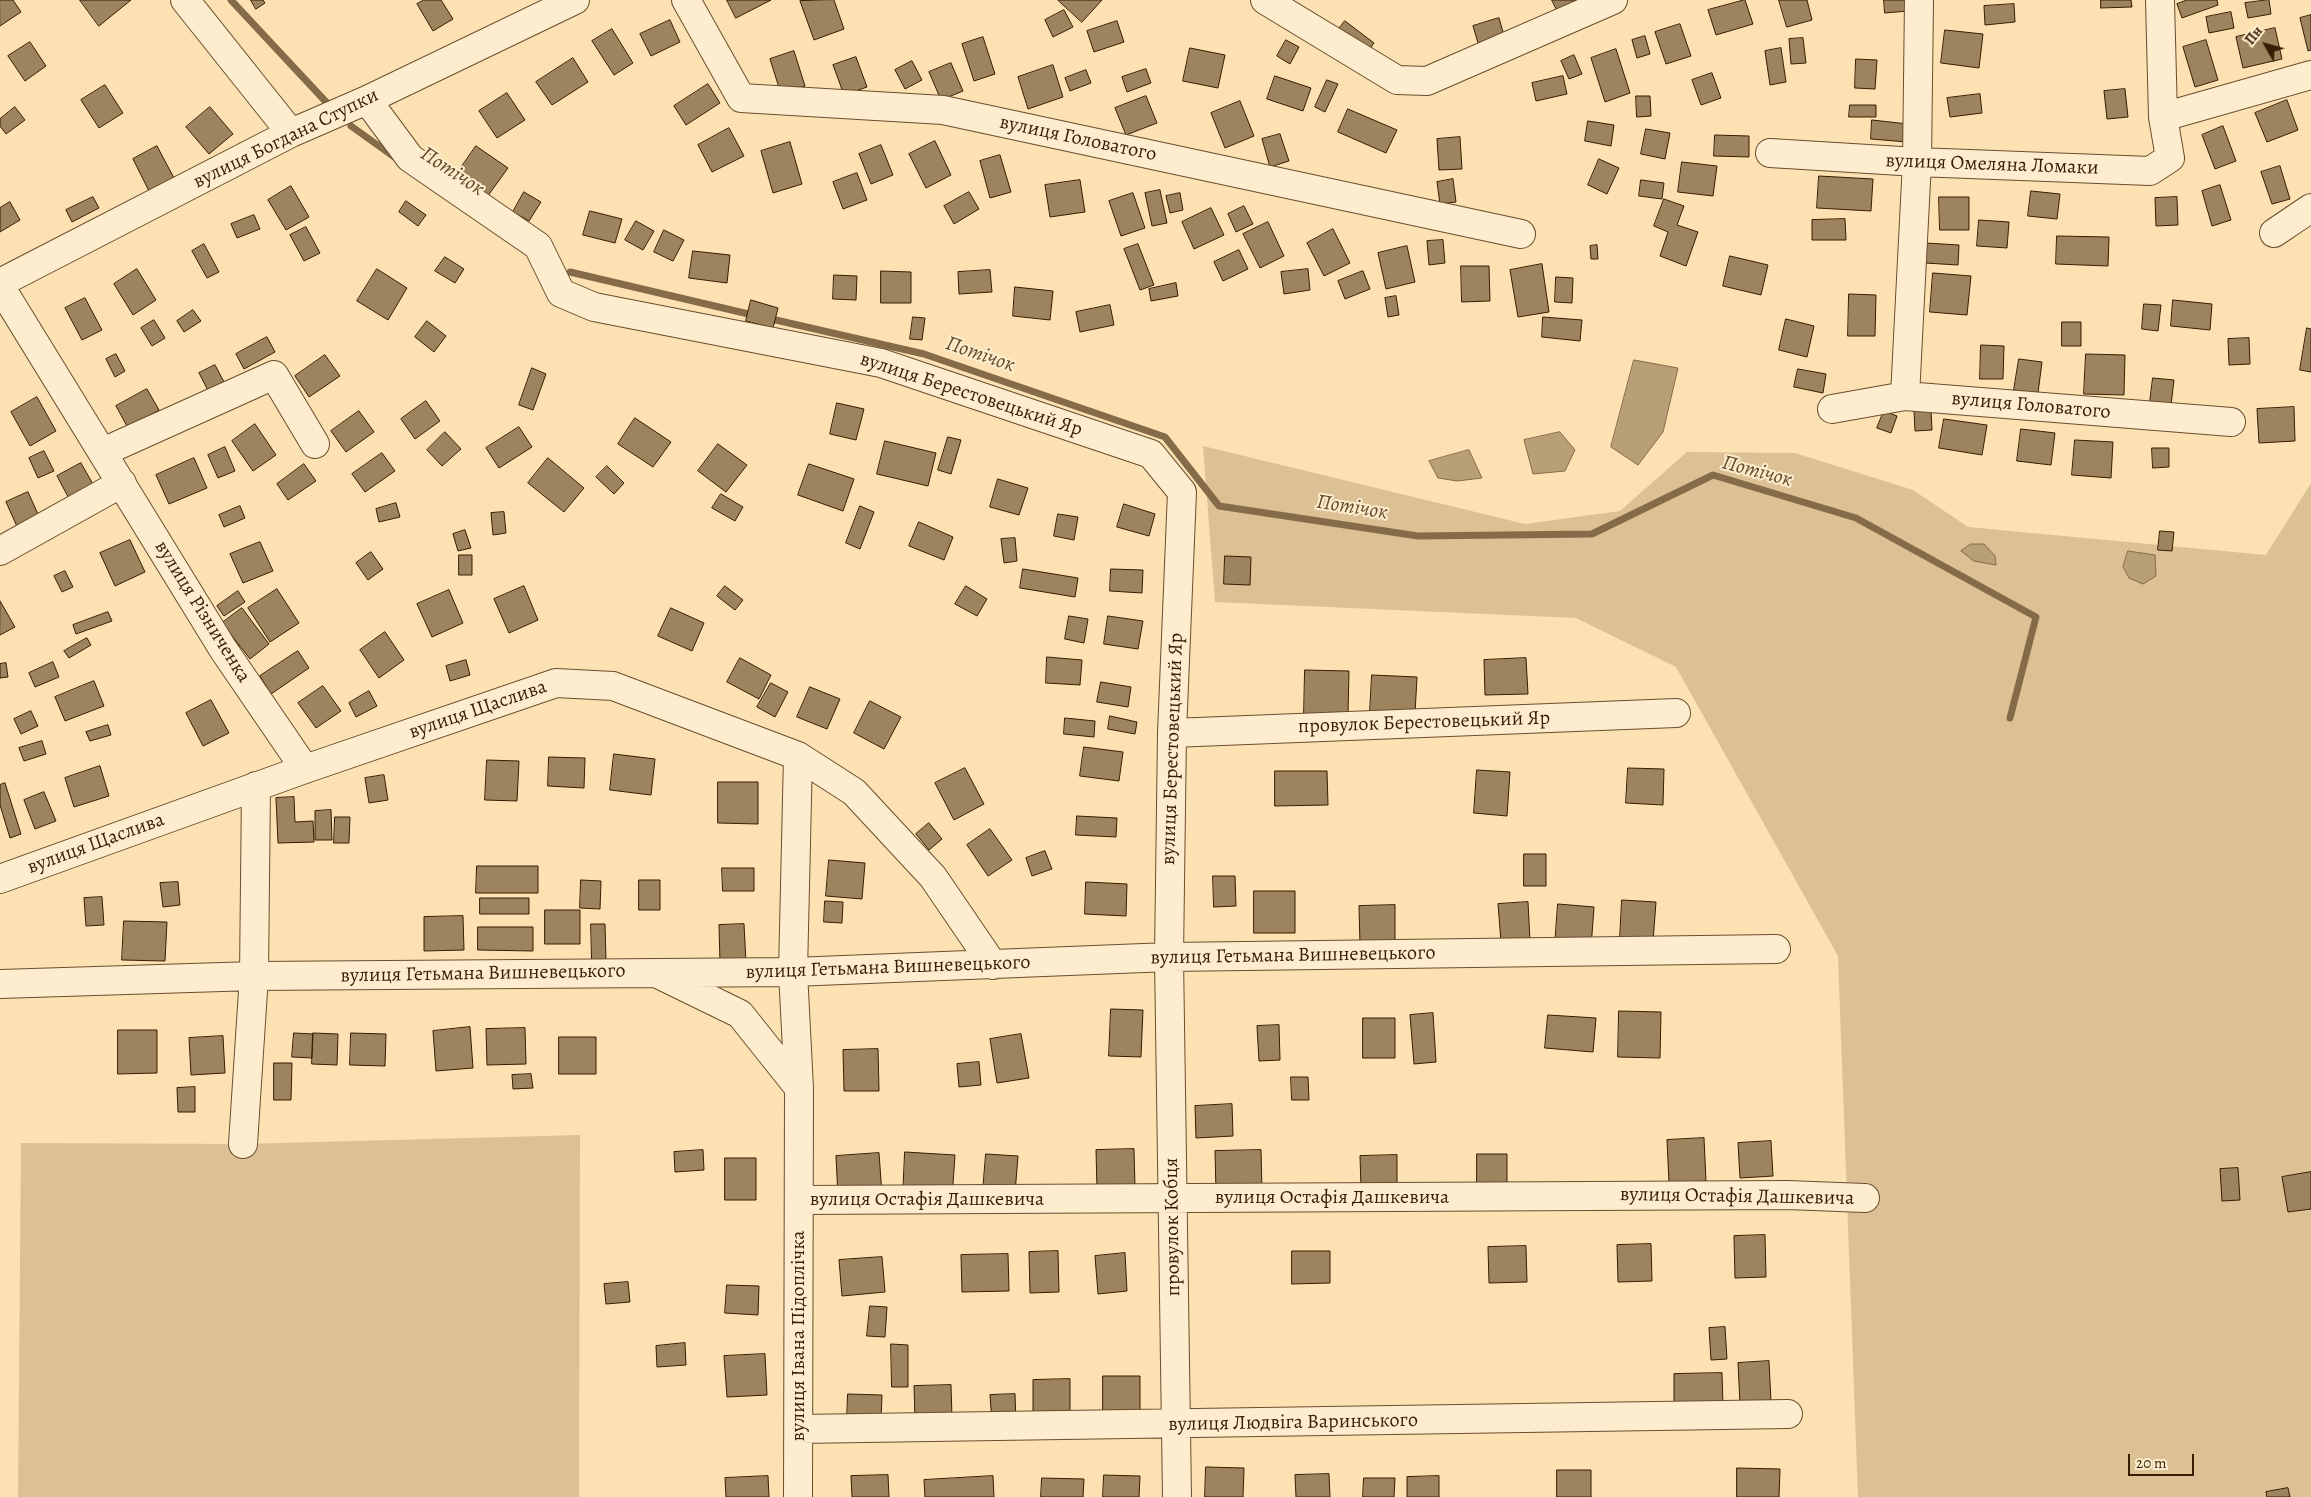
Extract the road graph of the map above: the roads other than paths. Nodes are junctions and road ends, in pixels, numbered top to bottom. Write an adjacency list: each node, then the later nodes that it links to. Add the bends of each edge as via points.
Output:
1 (185, 0): 11 (street)
2 (575, 0): 9 (street, вулиця Богдана Ступки)
3 (686, 0): 16 (street, вулиця Головатого, via 741,98 943,110)
4 (1265, 0): 5 (street, via 1397,80 1427,81)
5 (1613, 0)
6 (1919, 0): 13 (street)
7 (2160, 0): 10 (street)
8 (2311, 75): 10 (street)
9 (367, 100): 11 (street, вулиця Богдана Ступки); 26 (street, вулиця Берестовецький Яр, via 410,158 538,246 560,293 594,307 880,363 1151,454 1182,492)
10 (2164, 117): 13 (street, вулиця Омеляна Ломаки, via 2170,158 2150,171)
11 (291, 133): 17 (street, вулиця Богдана Ступки)
12 (1770, 153): 13 (street, вулиця Омеляна Ломаки)
13 (1917, 162): 18 (street)
14 (2311, 208): 15 (street)
15 (2274, 233)
16 (1521, 234)
17 (0, 284): 22 (street, вулиця Різниченка)
18 (1905, 396): 19 (street, вулиця Головатого); 20 (street, вулиця Головатого)
19 (1832, 409)
20 (2231, 422)
21 (315, 444): 22 (street, via 274,375)
22 (103, 452): 23 (street, вулиця Різниченка)
23 (122, 483): 24 (street); 28 (street, вулиця Різниченка, via 223,649)
24 (0, 551)
25 (1676, 713): 26 (street, провулок Берестовецький Яр)
26 (1172, 733): 32 (street, вулиця Берестовецький Яр)
27 (798, 756): 28 (street, вулиця Щаслива, via 613,686 556,683); 33 (street, вулиця Щаслива, via 854,792 933,877); 35 (street, вулиця Івана Підоплічка)
28 (305, 769): 29 (street, вулиця Щаслива)
29 (256, 786): 30 (street, вулиця Щаслива); 36 (street)
30 (0, 879)
31 (1776, 949): 32 (street, вулиця Гетьмана Вишневецького)
32 (1169, 957): 33 (street, вулиця Гетьмана Вишневецького); 41 (street, провулок Кобця)
33 (994, 965): 35 (street, вулиця Гетьмана Вишневецького)
34 (654, 972): 35 (street, вулиця Гетьмана Вишневецького); 36 (street, вулиця Гетьмана Вишневецького); 38 (street, via 740,1014)
35 (793, 972): 38 (street, вулиця Івана Підоплічка)
36 (254, 976): 37 (street, вулиця Гетьмана Вишневецького); 39 (street)
37 (0, 984)
38 (799, 1088): 42 (street, вулиця Івана Підоплічка)
39 (243, 1144)
40 (1865, 1198): 41 (street, вулиця Остафія Дашкевича, via 1778,1195)
41 (1172, 1199): 42 (street, вулиця Остафія Дашкевича); 44 (street, провулок Кобця)
42 (799, 1200): 45 (street, вулиця Івана Підоплічка)
43 (1788, 1414): 44 (street, вулиця Людвіга Варинського)
44 (1176, 1425): 45 (street, вулиця Людвіга Варинського); 47 (street, провулок Кобця)
45 (799, 1430): 46 (street, вулиця Івана Підоплічка)
46 (798, 1497)
47 (1177, 1497)

